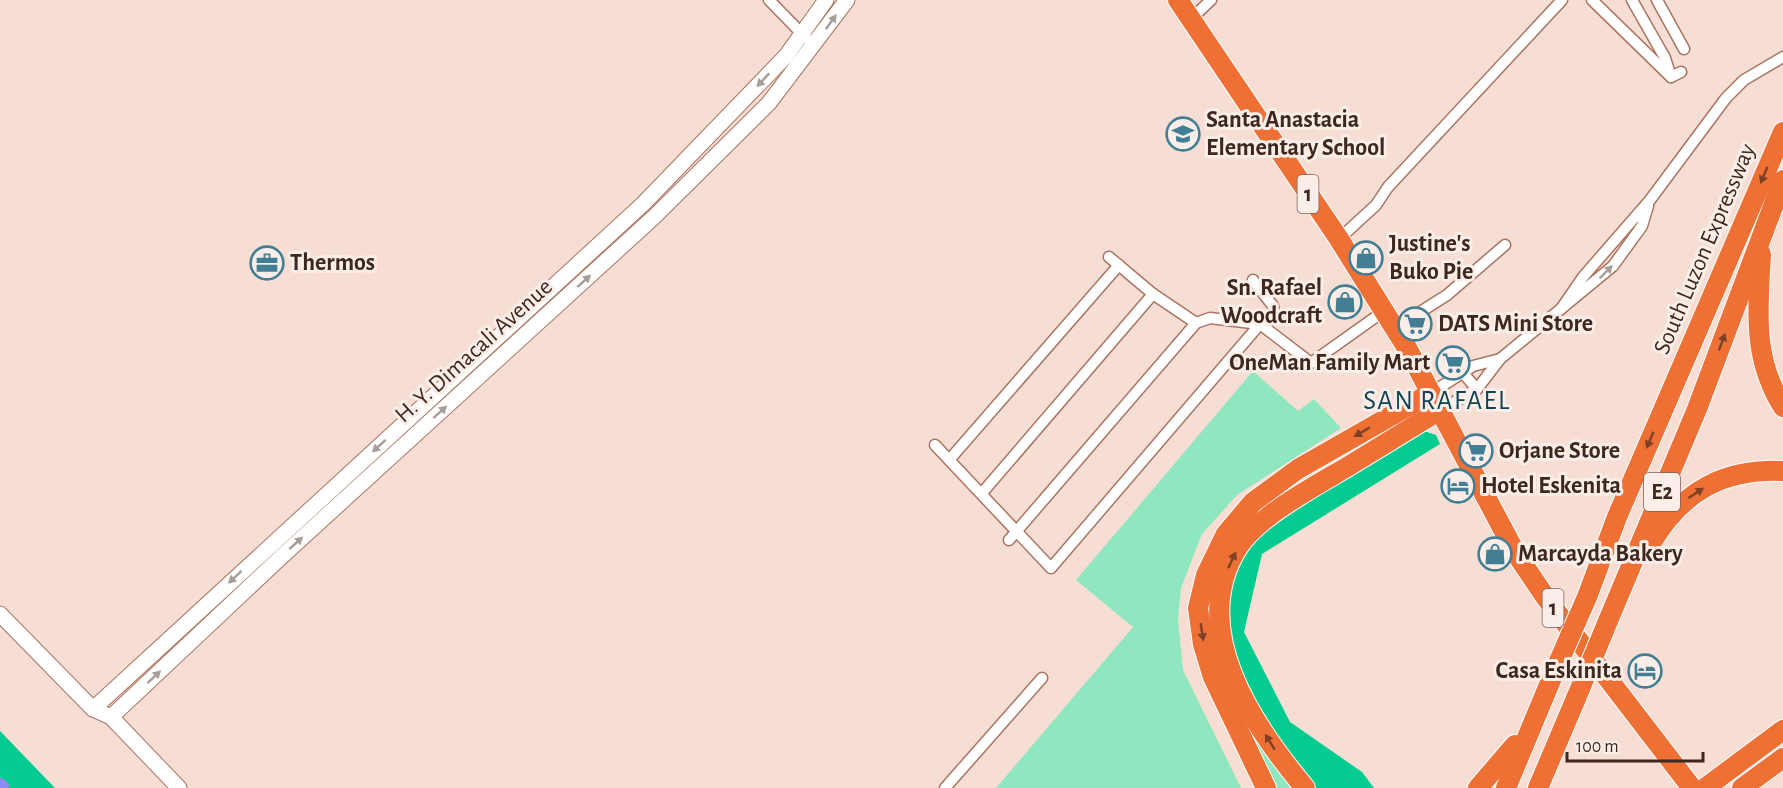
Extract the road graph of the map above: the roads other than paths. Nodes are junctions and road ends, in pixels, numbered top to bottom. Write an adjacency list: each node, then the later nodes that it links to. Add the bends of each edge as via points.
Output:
1 (770, 0): 12 (street)
2 (826, 0): 12 (street, H. Y. Dimacali Avenue)
3 (848, 0): 12 (street, H. Y. Dimacali Avenue, one-way to 3)
4 (1178, 0): 10 (highway, 1)
5 (1211, 0): 10 (street)
6 (1562, 0): 22 (street, via 1388,187 1376,205)
7 (1593, 0): 13 (street)
8 (1632, 0): 11 (street)
9 (1657, 0): 14 (street)
10 (1191, 19): 22 (highway, 1)
11 (1648, 28): 13 (street); 13 (street, via 1676,75)
12 (808, 40): 19 (street, H. Y. Dimacali Avenue, one-way to 19); 20 (street, H. Y. Dimacali Avenue, via 769,103)
13 (1635, 43)
14 (1684, 49)
15 (1783, 57): 18 (street, via 1744,80 1726,98)
16 (1780, 139): 46 (highway, South Luzon Expressway / E2, one-way to 46, bridge)
17 (1783, 180): 21 (highway, South Luzon Expressway / E2)
18 (1650, 200): 28 (street, via 1583,277); 28 (street, one-way to 18, via 1613,266 1641,226)
19 (643, 204): 20 (street); 47 (street, H. Y. Dimacali Avenue, one-way to 47)
20 (654, 217): 48 (street, H. Y. Dimacali Avenue, one-way to 20)
21 (1763, 232): 37 (highway, via 1759,339 1770,385); 43 (highway, South Luzon Expressway / E2, one-way to 21, via 1702,396)
22 (1339, 239): 29 (highway, 1)
23 (1505, 245): 32 (street, via 1447,295)
24 (1109, 257): 25 (street)
25 (1119, 265): 27 (street); 39 (street)
26 (1253, 280): 31 (street, via 1274,306 1274,313)
27 (1153, 294): 30 (street); 41 (street)
28 (1561, 309): 33 (street)
29 (1384, 311): 31 (street, via 1311,363); 32 (highway, 1)
30 (1196, 323): 31 (street, via 1210,318); 42 (street)
31 (1260, 324): 42 (street, via 1051,568)
32 (1395, 328): 36 (highway, 1)
33 (1500, 359): 34 (street); 35 (street)
34 (1462, 372): 35 (street); 36 (street)
35 (1477, 389): 36 (street)
36 (1436, 401): 53 (highway, one-way to 53, via 1298,469 1254,502 1226,534 1206,575 1198,608 1203,644 1213,677); 54 (highway, one-way to 36, via 1278,755 1235,680 1221,641 1219,609 1226,574 1239,546 1268,518); 58 (highway, 1, via 1521,562)
37 (1783, 407)
38 (935, 445): 39 (street)
39 (950, 459): 41 (street)
40 (1783, 471): 43 (highway, one-way to 40, via 1666,518 1688,498 1708,484 1737,474)
41 (982, 493): 42 (street)
42 (1013, 536)
43 (1622, 587): 57 (highway, E2, bridge)
44 (0, 614): 47 (street)
45 (1042, 678): 52 (street)
46 (1542, 702): 55 (highway, via 1511,752); 56 (highway, E2)
47 (93, 708): 48 (street)
48 (111, 717): 51 (street)
49 (1783, 730): 59 (highway)
50 (1783, 758): 60 (highway)
51 (179, 788)
52 (945, 788)
53 (1266, 788)
54 (1305, 788)
55 (1478, 788)
56 (1506, 788)
57 (1538, 788)
58 (1692, 788)
59 (1705, 788)
60 (1742, 788)

